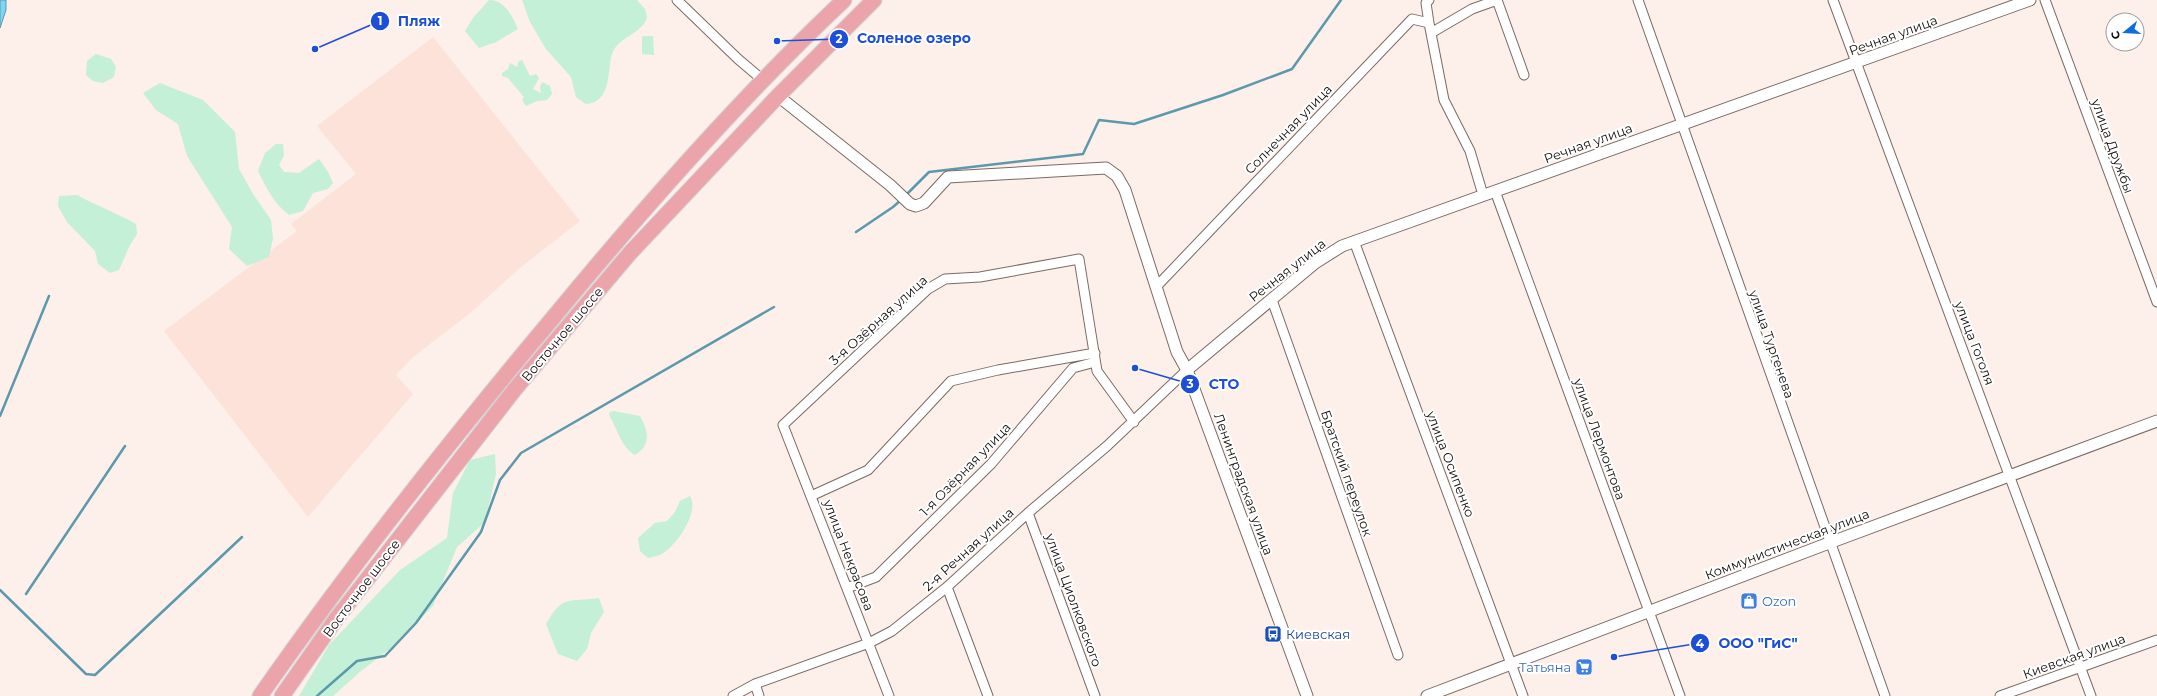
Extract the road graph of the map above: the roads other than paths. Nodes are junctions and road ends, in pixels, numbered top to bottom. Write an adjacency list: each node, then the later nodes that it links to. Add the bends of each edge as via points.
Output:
1 (677, 0): 14 (street)
2 (844, 0): 14 (highway, Восточное шоссе)
3 (874, 0): 15 (highway, Восточное шоссе)
4 (1429, 0): 10 (street, via 1426,3)
5 (1497, 0): 11 (street, via 1472,9); 13 (street)
6 (1638, 0): 16 (street, улица Тургенева)
7 (1833, 0): 12 (street, улица Гоголя)
8 (2030, 0): 12 (street, Речная улица)
9 (2045, 0): 24 (street, улица Дружбы)
10 (1429, 23): 11 (street); 22 (street, Солнечная улица, via 1412,19)
11 (1431, 34): 18 (street, via 1444,100 1470,151)
12 (1856, 63): 16 (street, Речная улица); 30 (street, улица Гоголя)
13 (1524, 76)
14 (764, 81): 20 (highway, Восточное шоссе, via 721,123)
15 (778, 96): 21 (highway, Восточное шоссе); 22 (street, Ленинградская улица, via 910,204 916,206 924,203 948,177 1106,168 1117,176 1125,190)
16 (1681, 125): 17 (street, Речная улица); 33 (street, улица Тургенева)
17 (1495, 191): 18 (street, Речная улица); 36 (street, улица Лермонтова)
18 (1483, 195): 19 (street, Речная улица)
19 (1354, 241): 23 (street, Речная улица, via 1325,256); 40 (street, улица Осипенко)
20 (592, 271): 21 (highway, via 591,278 594,283); 43 (highway, Восточное шоссе, via 502,378 322,607)
21 (604, 283): 44 (highway, Восточное шоссе, via 496,414 336,619)
22 (1156, 287): 26 (street, Ленинградская улица, via 1177,352)
23 (1272, 300): 26 (street, Речная улица); 39 (street, Братский переулок)
24 (2157, 302)
25 (1095, 357): 28 (street, via 1097,371); 29 (street, 3-я Озёрная улица, via 1078,259 980,277 945,280 928,289); 31 (street, via 998,370 951,381 868,470); 35 (street, 1-я Озёрная улица, via 1073,368 991,464 876,577)
26 (1187, 370): 28 (street, 2-я Речная улица); 50 (street, Ленинградская улица)
27 (2157, 421): 30 (street, Коммунистическая улица)
28 (1134, 422): 32 (street, 2-я Речная улица)
29 (783, 425): 31 (street, улица Некрасова)
30 (2010, 474): 33 (street, Коммунистическая улица); 41 (street, улица Гоголя)
31 (811, 496): 35 (street, улица Некрасова)
32 (1028, 513): 34 (street, 2-я Речная улица); 49 (street, улица Циолковского)
33 (1829, 542): 36 (street, Коммунистическая улица); 54 (street, улица Тургенева)
34 (947, 587): 38 (street, 2-я Речная улица, via 892,631); 48 (street)
35 (847, 588): 38 (street, улица Некрасова)
36 (1650, 611): 40 (street, Коммунистическая улица); 53 (street, улица Лермонтова)
37 (2157, 640): 41 (street, Киевская улица)
38 (870, 643): 42 (street, 2-я Речная улица); 47 (street, улица Некрасова)
39 (1398, 655)
40 (1512, 664): 51 (street, Коммунистическая улица); 52 (street, улица Осипенко)
41 (2081, 666): 55 (street, Киевская улица); 56 (street, улица Гоголя)
42 (755, 684): 45 (street, 2-я Речная улица); 46 (street)
43 (260, 696)
44 (282, 696)
45 (733, 696)
46 (759, 696)
47 (889, 696)
48 (988, 696)
49 (1095, 696)
50 (1307, 696)
51 (1428, 696)
52 (1523, 696)
53 (1680, 696)
54 (1885, 696)
55 (2000, 696)
56 (2091, 696)

